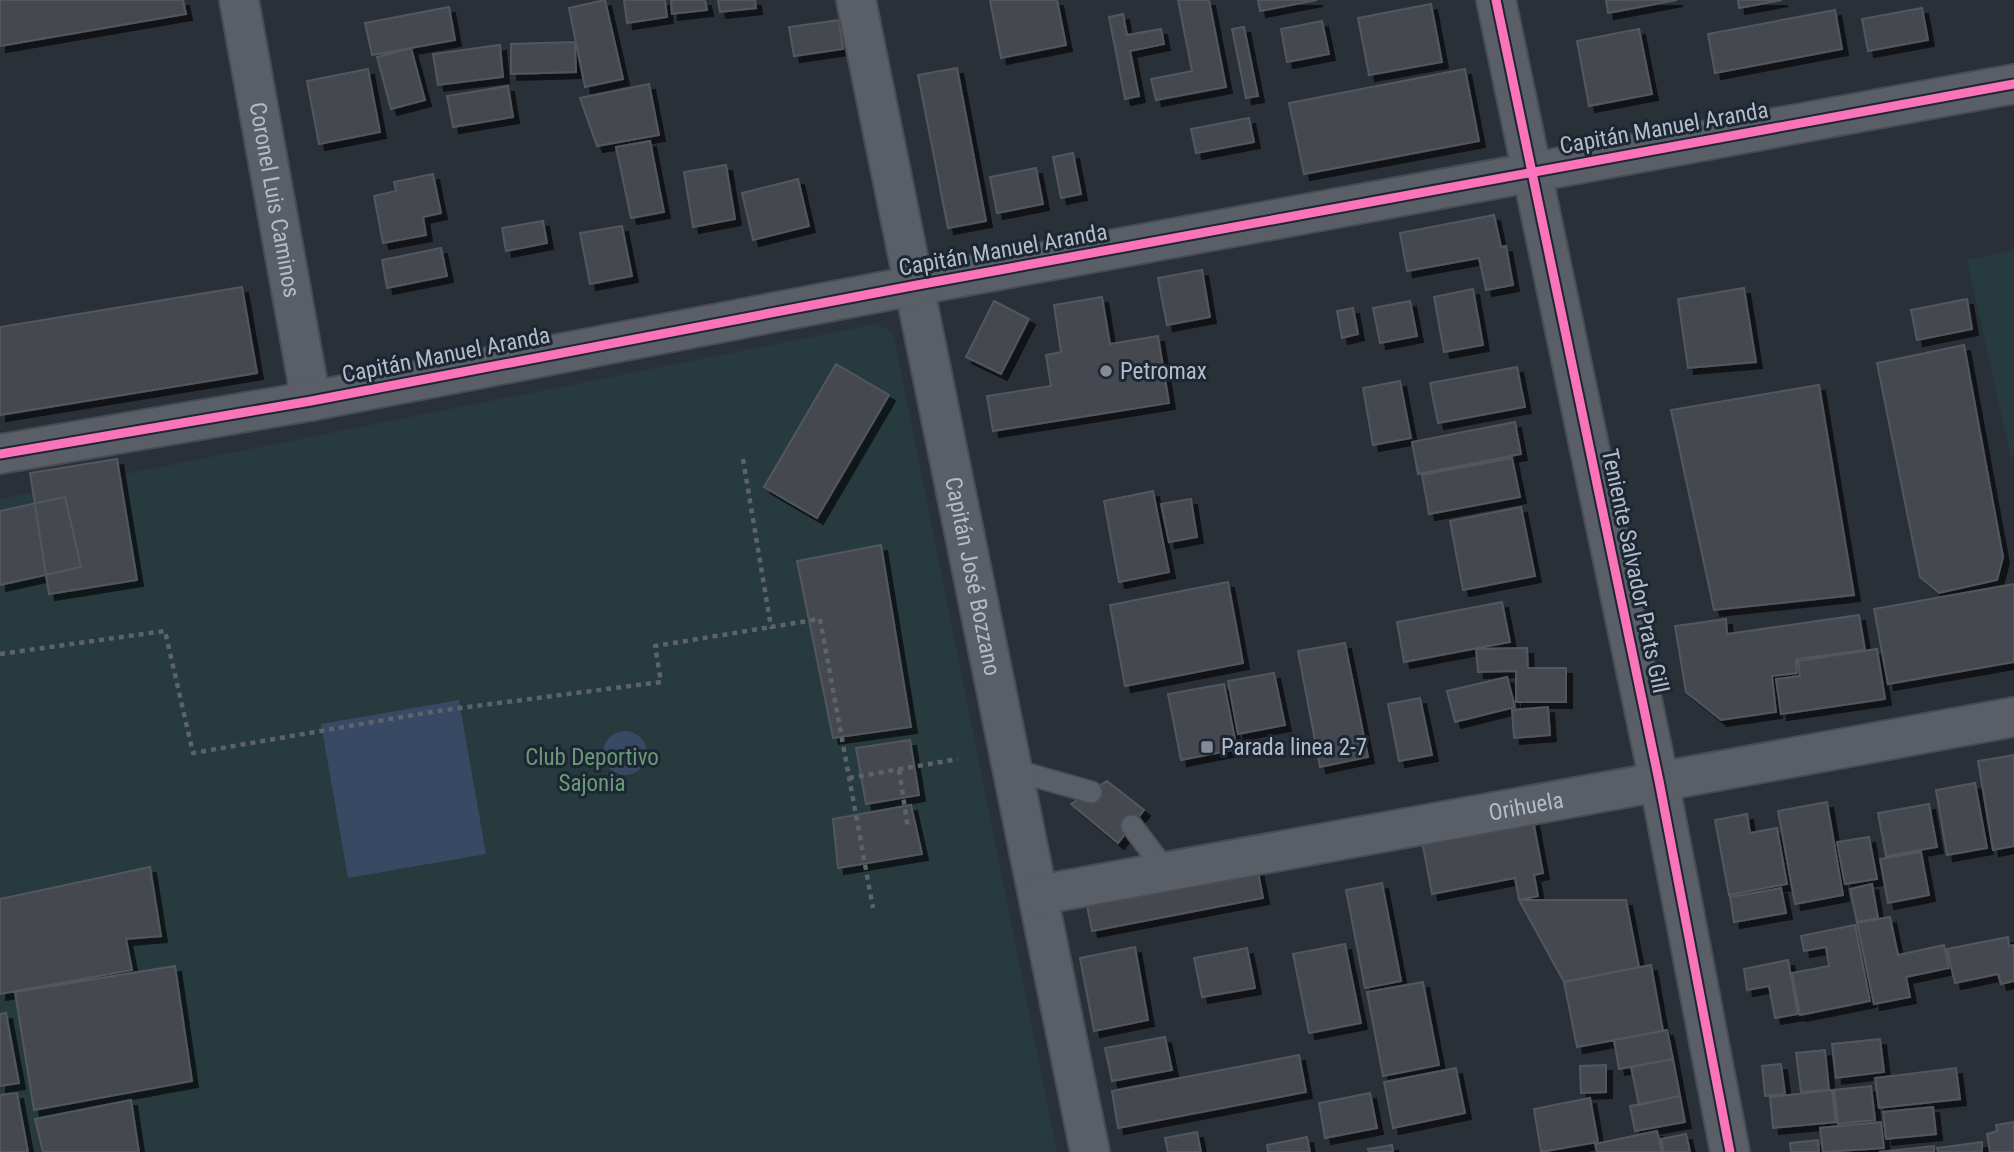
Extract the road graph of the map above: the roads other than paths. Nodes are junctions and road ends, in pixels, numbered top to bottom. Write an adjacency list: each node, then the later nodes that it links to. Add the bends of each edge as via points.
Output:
1 (239, 0): 7 (street, Coronel Luis Caminos)
2 (856, 0): 6 (street, Capitán José Bozzano)
3 (1496, 0): 5 (street, Teniente Salvador Prats Gill)
4 (2014, 84): 5 (street, Capitán Manuel Aranda)
5 (1531, 172): 6 (street, Capitán Manuel Aranda); 11 (street, Teniente Salvador Prats Gill)
6 (912, 286): 7 (street, Capitán Manuel Aranda); 10 (street, Capitán José Bozzano)
7 (311, 401): 8 (street, Capitán Manuel Aranda)
8 (0, 454)
9 (2014, 717): 11 (street, Orihuela)
10 (1013, 770): 12 (lane); 15 (street, Capitán José Bozzano)
11 (1659, 781): 14 (street, Orihuela); 17 (street, Teniente Salvador Prats Gill)
12 (1091, 792)
13 (1132, 826): 14 (lane)
14 (1166, 872): 15 (street, Orihuela)
15 (1039, 895): 16 (street, Capitán José Bozzano)
16 (1090, 1152)
17 (1730, 1152)

